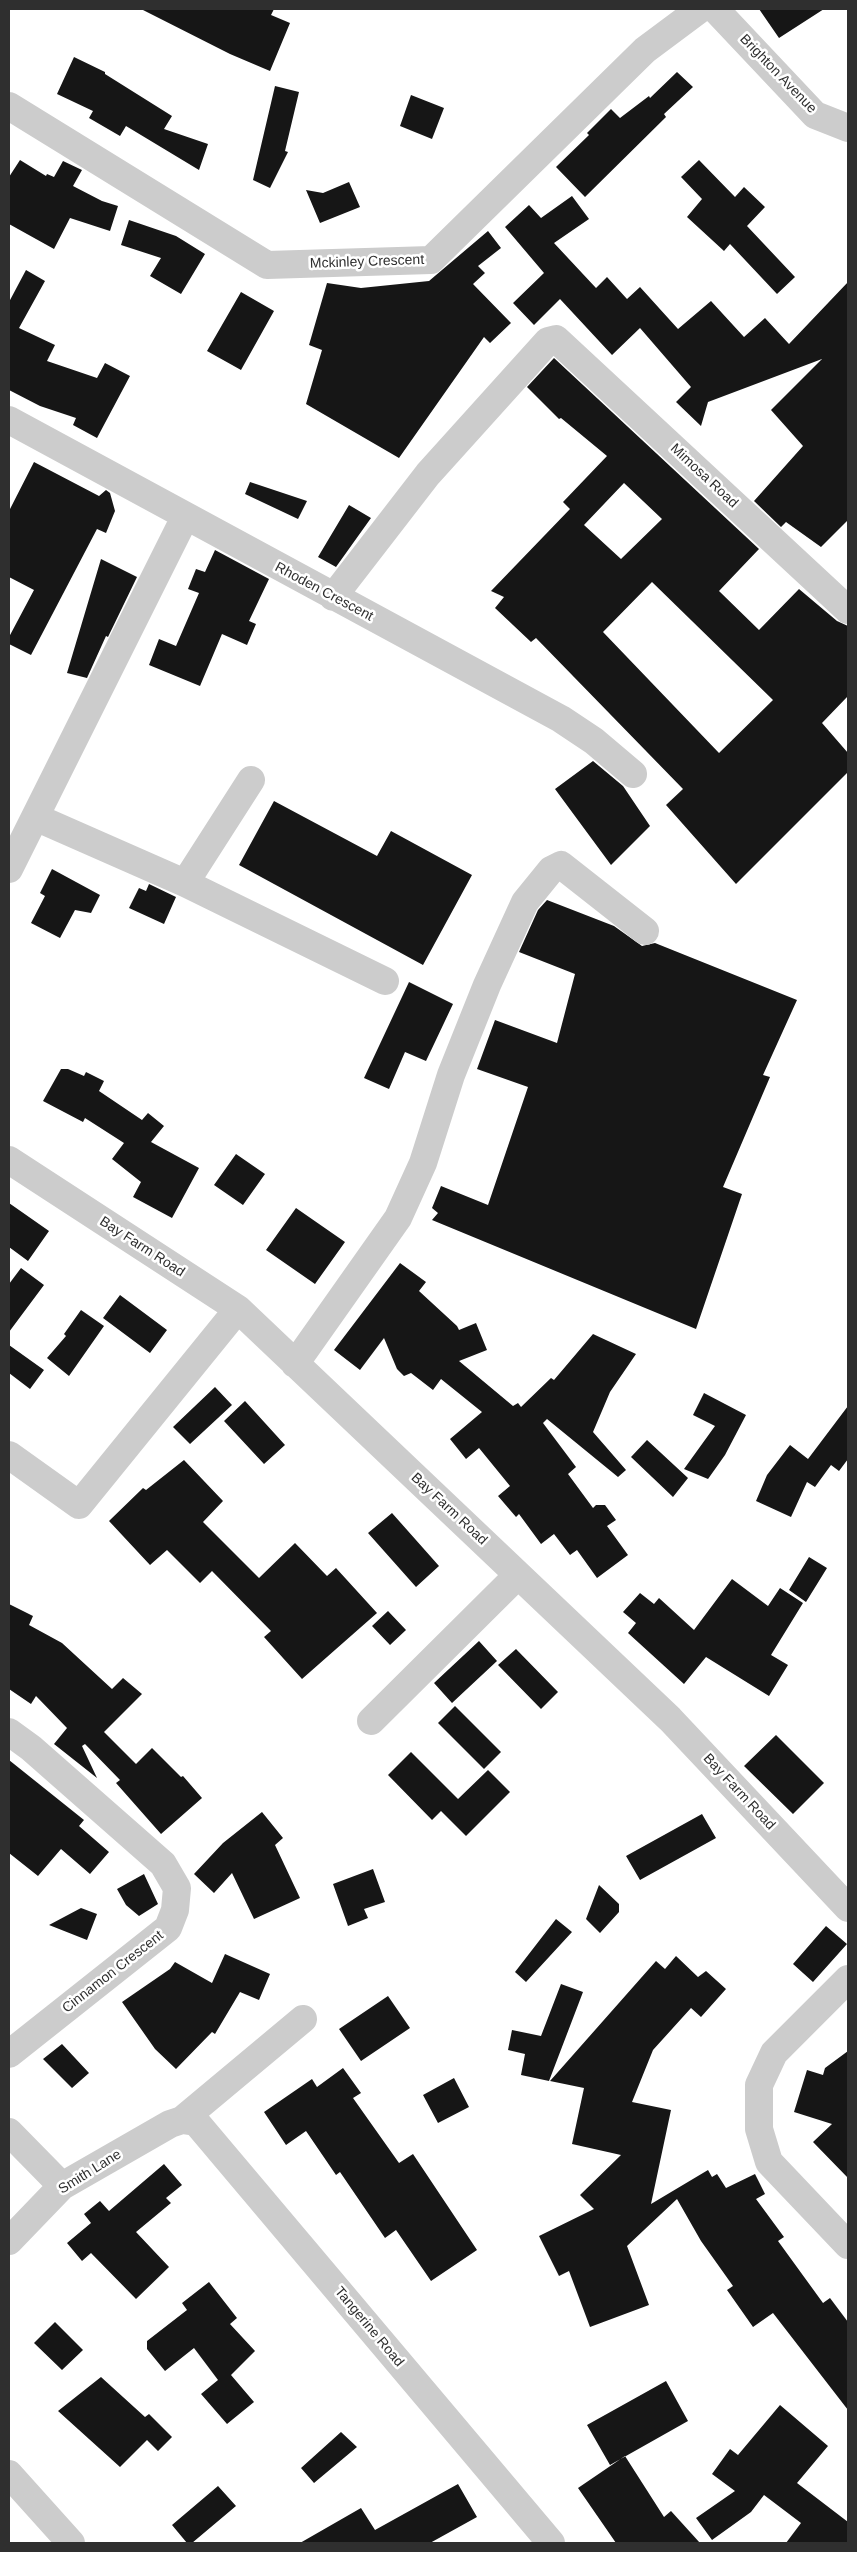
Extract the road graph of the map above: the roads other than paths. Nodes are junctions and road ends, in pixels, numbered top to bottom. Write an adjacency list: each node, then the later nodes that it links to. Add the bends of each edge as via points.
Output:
1 (700, 9): 3 (street, Mckinley Crescent, via 644,50 431,260 267,265)
2 (715, 9): 4 (street, Brighton Avenue, via 815,115)
3 (9, 106)
4 (848, 128)
5 (9, 420): 6 (street, Rhoden Crescent)
6 (185, 517): 7 (street, Rhoden Crescent); 11 (street)
7 (333, 597): 8 (street, Mimosa Road, via 428,474 548,341 556,339); 9 (street, Rhoden Crescent, via 561,719 594,741)
8 (848, 610)
9 (633, 774)
10 (251, 780): 13 (street)
11 (35, 817): 12 (street); 13 (street)
12 (9, 869)
13 (185, 883): 15 (street)
14 (645, 931): 18 (street, via 561,866 551,870 526,902 487,985 451,1075 423,1163 398,1218)
15 (385, 981)
16 (9, 1160): 17 (street, Bay Farm Road)
17 (238, 1310): 18 (street, Bay Farm Road); 19 (street, via 79,1505)
18 (295, 1364): 20 (street, Bay Farm Road)
19 (9, 1456)
20 (518, 1575): 21 (street); 23 (street, Bay Farm Road, via 670,1719)
21 (371, 1721)
22 (9, 1732): 26 (street, Cinnamon Crescent, via 163,1864 177,1888 175,1910 168,1928)
23 (848, 1908)
24 (848, 1979): 31 (street, via 774,2053 759,2085 759,2129 769,2162)
25 (302, 2019): 27 (street, Smith Lane)
26 (9, 2054)
27 (182, 2120): 29 (street, Smith Lane); 34 (street, Tangerine Road, via 196,2122)
28 (9, 2132): 29 (street)
29 (62, 2186): 30 (street, Smith Lane)
30 (9, 2241)
31 (848, 2245)
32 (9, 2474): 33 (street)
33 (71, 2543)
34 (551, 2543)

